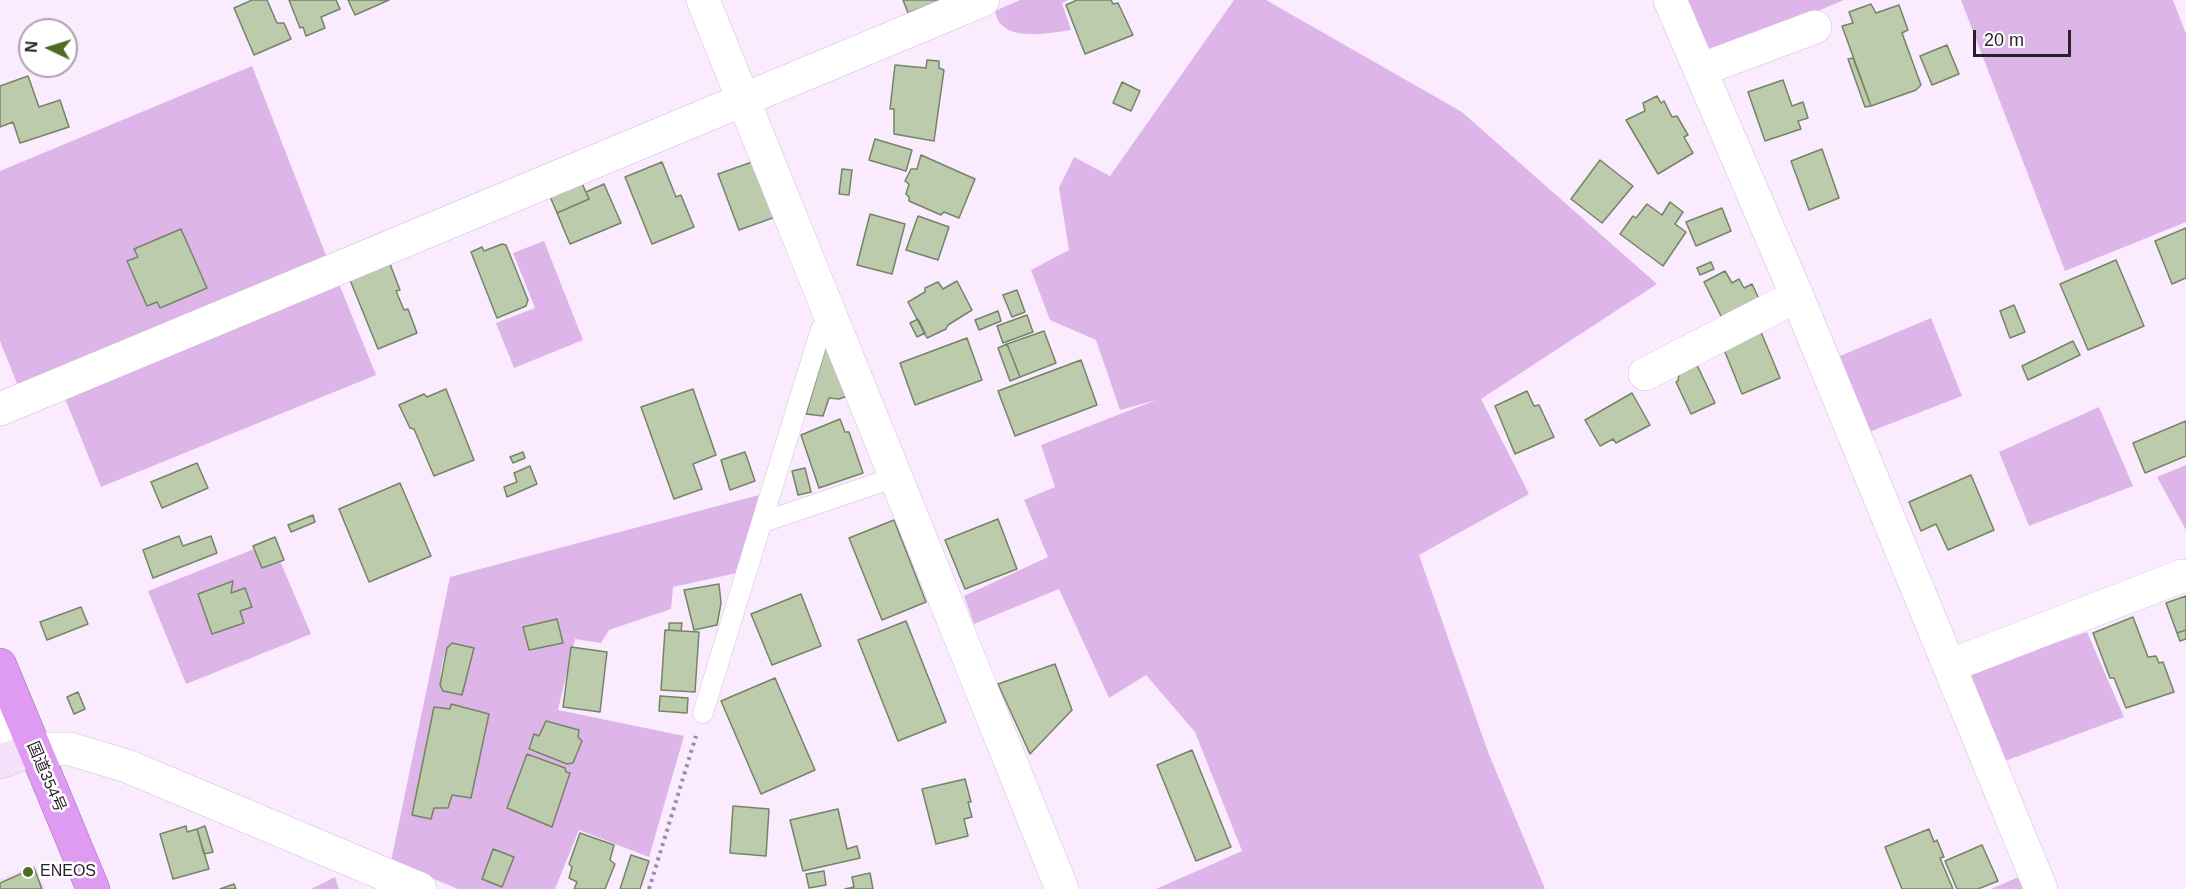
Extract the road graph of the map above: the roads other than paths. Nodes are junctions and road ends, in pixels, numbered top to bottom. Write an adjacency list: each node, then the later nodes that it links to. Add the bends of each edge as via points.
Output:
1 (703, 0): 6 (street)
2 (983, 0): 6 (street)
3 (1670, 0): 5 (street)
4 (1815, 27): 5 (street)
5 (1700, 70): 7 (street)
6 (743, 99): 8 (street); 10 (street)
7 (1797, 296): 9 (street); 15 (street)
8 (834, 323): 11 (street); 12 (lane, via 821,329)
9 (1645, 374)
10 (0, 409)
11 (896, 477): 12 (lane); 22 (street)
12 (763, 522): 16 (lane)
13 (2182, 576): 15 (street)
14 (0, 665): 18 (highway, 国道354号)
15 (1949, 666): 23 (street)
16 (703, 712)
17 (0, 722): 18 (street)
18 (34, 749): 19 (street); 20 (highway, 国道354号); 21 (street, via 70,749 127,766)
19 (0, 762)
20 (93, 889)
21 (420, 889)
22 (1062, 889)
23 (2041, 889)

